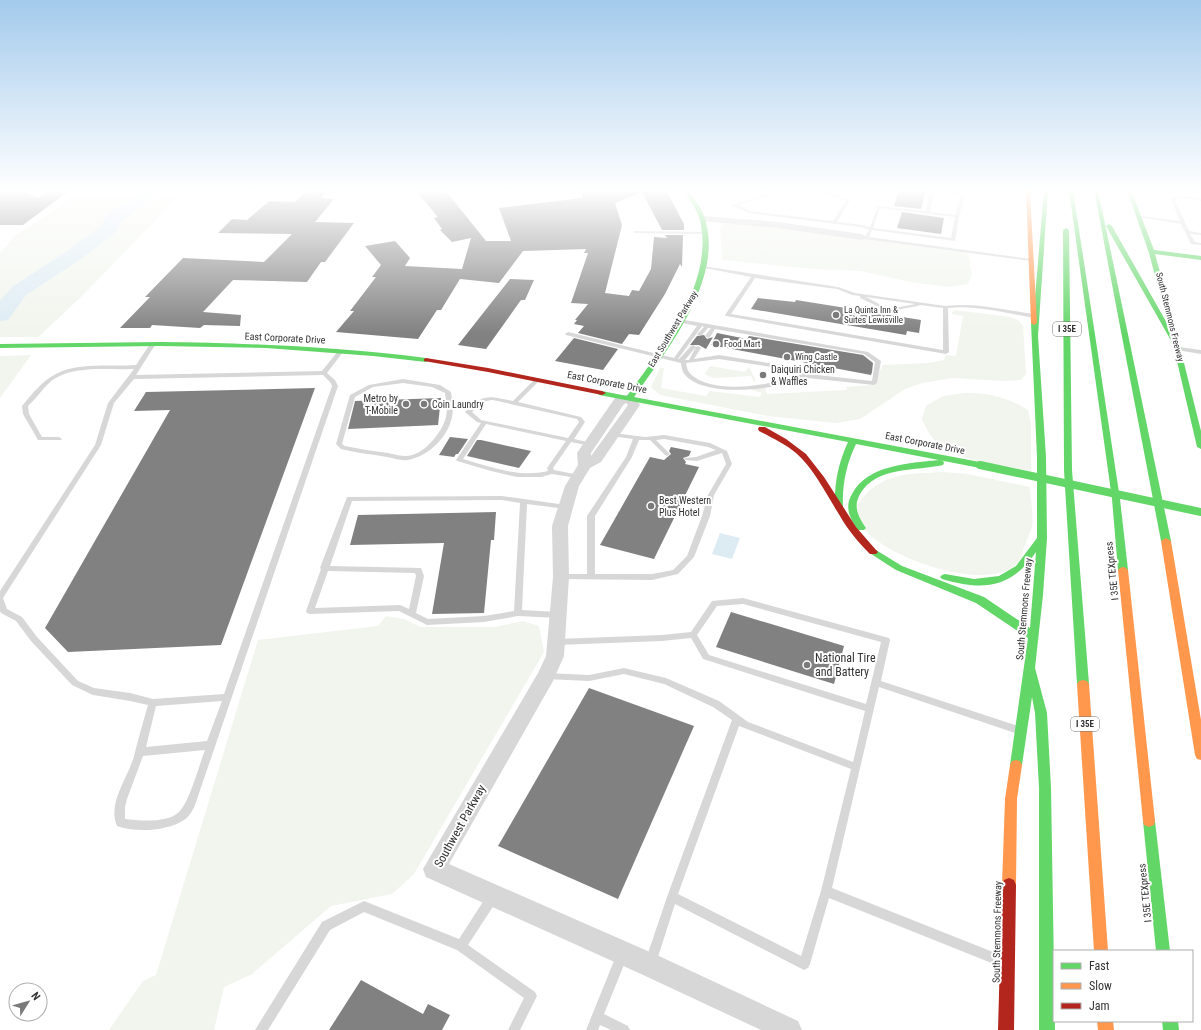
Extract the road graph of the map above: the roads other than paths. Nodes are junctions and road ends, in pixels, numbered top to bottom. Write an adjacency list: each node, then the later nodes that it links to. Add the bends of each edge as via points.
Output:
1 (706, 238): 18 (main road, East Southwest Parkway)
2 (864, 238): 14 (lane)
3 (939, 238): 12 (lane)
4 (1030, 238): 17 (main road, South Stemmons Freeway)
5 (1042, 238): 32 (main road)
6 (1065, 238): 100 (main road, I 35E, via 1068,470)
7 (1078, 238): 101 (main road, I 35E TEXpress, via 1116,500)
8 (1105, 238): 94 (main road, via 1161,514)
9 (1116, 238): 36 (main road)
10 (1148, 238): 15 (main road, South Stemmons Freeway)
11 (1190, 238): 13 (lane, via 1193,243)
12 (953, 240): 14 (lane)
13 (1201, 244)
14 (952, 250): 17 (lane)
15 (1153, 252): 16 (main road); 36 (main road, South Stemmons Freeway)
16 (1201, 258)
17 (1031, 260): 25 (main road, South Stemmons Freeway)
18 (705, 268): 19 (lane); 26 (main road, East Southwest Parkway, via 694,296)
19 (754, 276): 20 (lane, via 838,288); 23 (lane, via 728,315 946,352)
20 (854, 294): 21 (lane); 22 (lane)
21 (926, 304): 23 (lane); 24 (lane)
22 (879, 306)
23 (945, 307): 25 (lane, via 972,306)
24 (896, 309)
25 (1034, 316): 32 (main road, South Stemmons Freeway)
26 (679, 321): 27 (lane); 39 (main road, East Southwest Parkway)
27 (700, 325): 28 (lane); 40 (lane)
28 (707, 326): 29 (lane); 31 (lane)
29 (714, 327): 33 (lane); 45 (lane, via 866,353 878,361 874,383)
30 (568, 334): 39 (lane)
31 (700, 334)
32 (1034, 335): 73 (main road, South Stemmons Freeway, via 1040,415)
33 (708, 336)
34 (0, 346): 35 (main road, East Corporate Drive)
35 (152, 346): 37 (main road, East Corporate Drive, via 263,347); 43 (lane)
36 (1179, 348): 38 (lane); 51 (main road, South Stemmons Freeway)
37 (340, 352): 44 (lane); 47 (main road, East Corporate Drive, via 424,360)
38 (1201, 352)
39 (658, 355): 40 (lane); 49 (main road, East Southwest Parkway)
40 (674, 360): 42 (lane)
41 (691, 360): 42 (lane); 42 (lane, via 696,348); 45 (lane, via 719,357 787,368)
42 (682, 362): 45 (lane, via 687,373 703,384 723,389 776,384 790,381)
43 (139, 368): 46 (lane); 58 (lane, via 73,370 51,378 25,406 26,414 40,439)
44 (324, 373): 46 (lane); 87 (lane, via 334,381 335,386)
45 (797, 375)
46 (132, 377): 77 (lane, via 111,403 98,444)
47 (537, 380): 49 (main road, East Corporate Drive); 50 (lane)
48 (403, 381): 48 (lane, via 371,386 352,396 339,444 343,448 406,458 416,457 443,433 449,419 448,392 443,387)
49 (629, 398): 53 (main road, East Corporate Drive); 55 (street, via 634,405); 61 (street, Southwest Parkway, via 619,401)
50 (514, 404): 54 (lane, via 488,398 480,400 468,412); 59 (lane, via 579,418 582,422)
51 (1190, 404): 52 (main road); 62 (main road, South Stemmons Freeway)
52 (1201, 414)
53 (749, 422): 60 (main road, East Corporate Drive); 71 (main road, via 800,452)
54 (484, 423): 59 (lane); 68 (lane, via 459,460 523,476)
55 (613, 435): 56 (lane); 67 (street, via 596,459)
56 (637, 438): 57 (lane); 76 (lane, via 629,457 592,516)
57 (651, 438): 63 (lane, via 664,437 703,444); 64 (lane)
58 (59, 439)
59 (570, 440): 61 (lane); 68 (lane, via 550,468)
60 (853, 441): 66 (main road, East Corporate Drive); 71 (main road, via 838,475)
61 (590, 444): 67 (street, Southwest Parkway, via 584,453)
62 (1201, 447)
63 (721, 451): 65 (lane, via 697,459); 76 (lane, via 725,452 729,464 711,495 706,516 690,557 675,572 652,577)
64 (667, 454)
65 (687, 459)
66 (958, 461): 72 (main road, East Corporate Drive, bridge); 73 (main road, via 894,470 870,478 853,497 852,509 856,523 867,536 898,558 921,569 969,582 984,582 1006,577 1023,564)
67 (581, 470): 68 (lane); 70 (street, Southwest Parkway)
68 (552, 472)
69 (524, 501): 70 (lane); 74 (lane, via 502,498 349,499); 78 (lane)
70 (566, 507): 75 (street, Southwest Parkway, via 560,526)
71 (839, 508): 82 (main road, via 855,533 875,553 913,574 980,600)
72 (1201, 512)
73 (1042, 538): 82 (main road, South Stemmons Freeway)
74 (324, 568): 79 (lane, via 418,570 420,576); 79 (lane, via 310,611 400,608)
75 (561, 577): 76 (lane); 80 (street, Southwest Parkway)
76 (591, 577)
77 (0, 598): 88 (lane, via 4,611 19,619 75,683 93,691)
78 (518, 613): 79 (lane, via 484,619 427,622); 80 (lane)
79 (412, 614)
80 (558, 615): 83 (street, Southwest Parkway)
81 (693, 635): 83 (lane); 86 (lane, via 715,603 743,602 886,640); 89 (lane, via 706,657)
82 (1033, 636): 84 (main road, South Stemmons Freeway)
83 (555, 642): 85 (street, Southwest Parkway, via 555,656)
84 (1030, 668): 91 (main road, South Stemmons Freeway); 112 (main road, via 1041,713 1045,788)
85 (546, 676): 90 (lane, via 589,678 624,671 666,681 716,704); 97 (street, Southwest Parkway, via 434,869)
86 (876, 683): 89 (lane); 91 (lane)
87 (228, 697): 88 (lane); 92 (lane)
88 (153, 703): 93 (lane)
89 (870, 709): 95 (lane)
90 (737, 719): 95 (lane, via 745,725); 98 (lane)
91 (1020, 731): 103 (main road, South Stemmons Freeway, via 1011,799)
92 (211, 745): 93 (lane); 93 (lane, via 190,805 180,817 158,824 137,826 121,822 119,813 123,792)
93 (139, 752)
94 (1201, 755)
95 (856, 767): 96 (lane)
96 (826, 891): 98 (lane, via 804,964); 103 (lane)
97 (493, 896): 99 (lane); 102 (street, Southwest Parkway)
98 (672, 897): 104 (lane)
99 (461, 946): 106 (lane, via 364,906 326,926); 107 (lane, via 531,996)
100 (1101, 950)
101 (1162, 950)
102 (622, 952): 104 (street, Southwest Parkway); 105 (lane)
103 (1007, 963): 111 (main road, South Stemmons Freeway)
104 (650, 965): 110 (street, Southwest Parkway)
105 (597, 1016): 108 (lane); 109 (lane)
106 (261, 1030)
107 (514, 1030)
108 (592, 1030)
109 (624, 1030)
110 (789, 1030)
111 (1006, 1030)
112 (1047, 1030)

